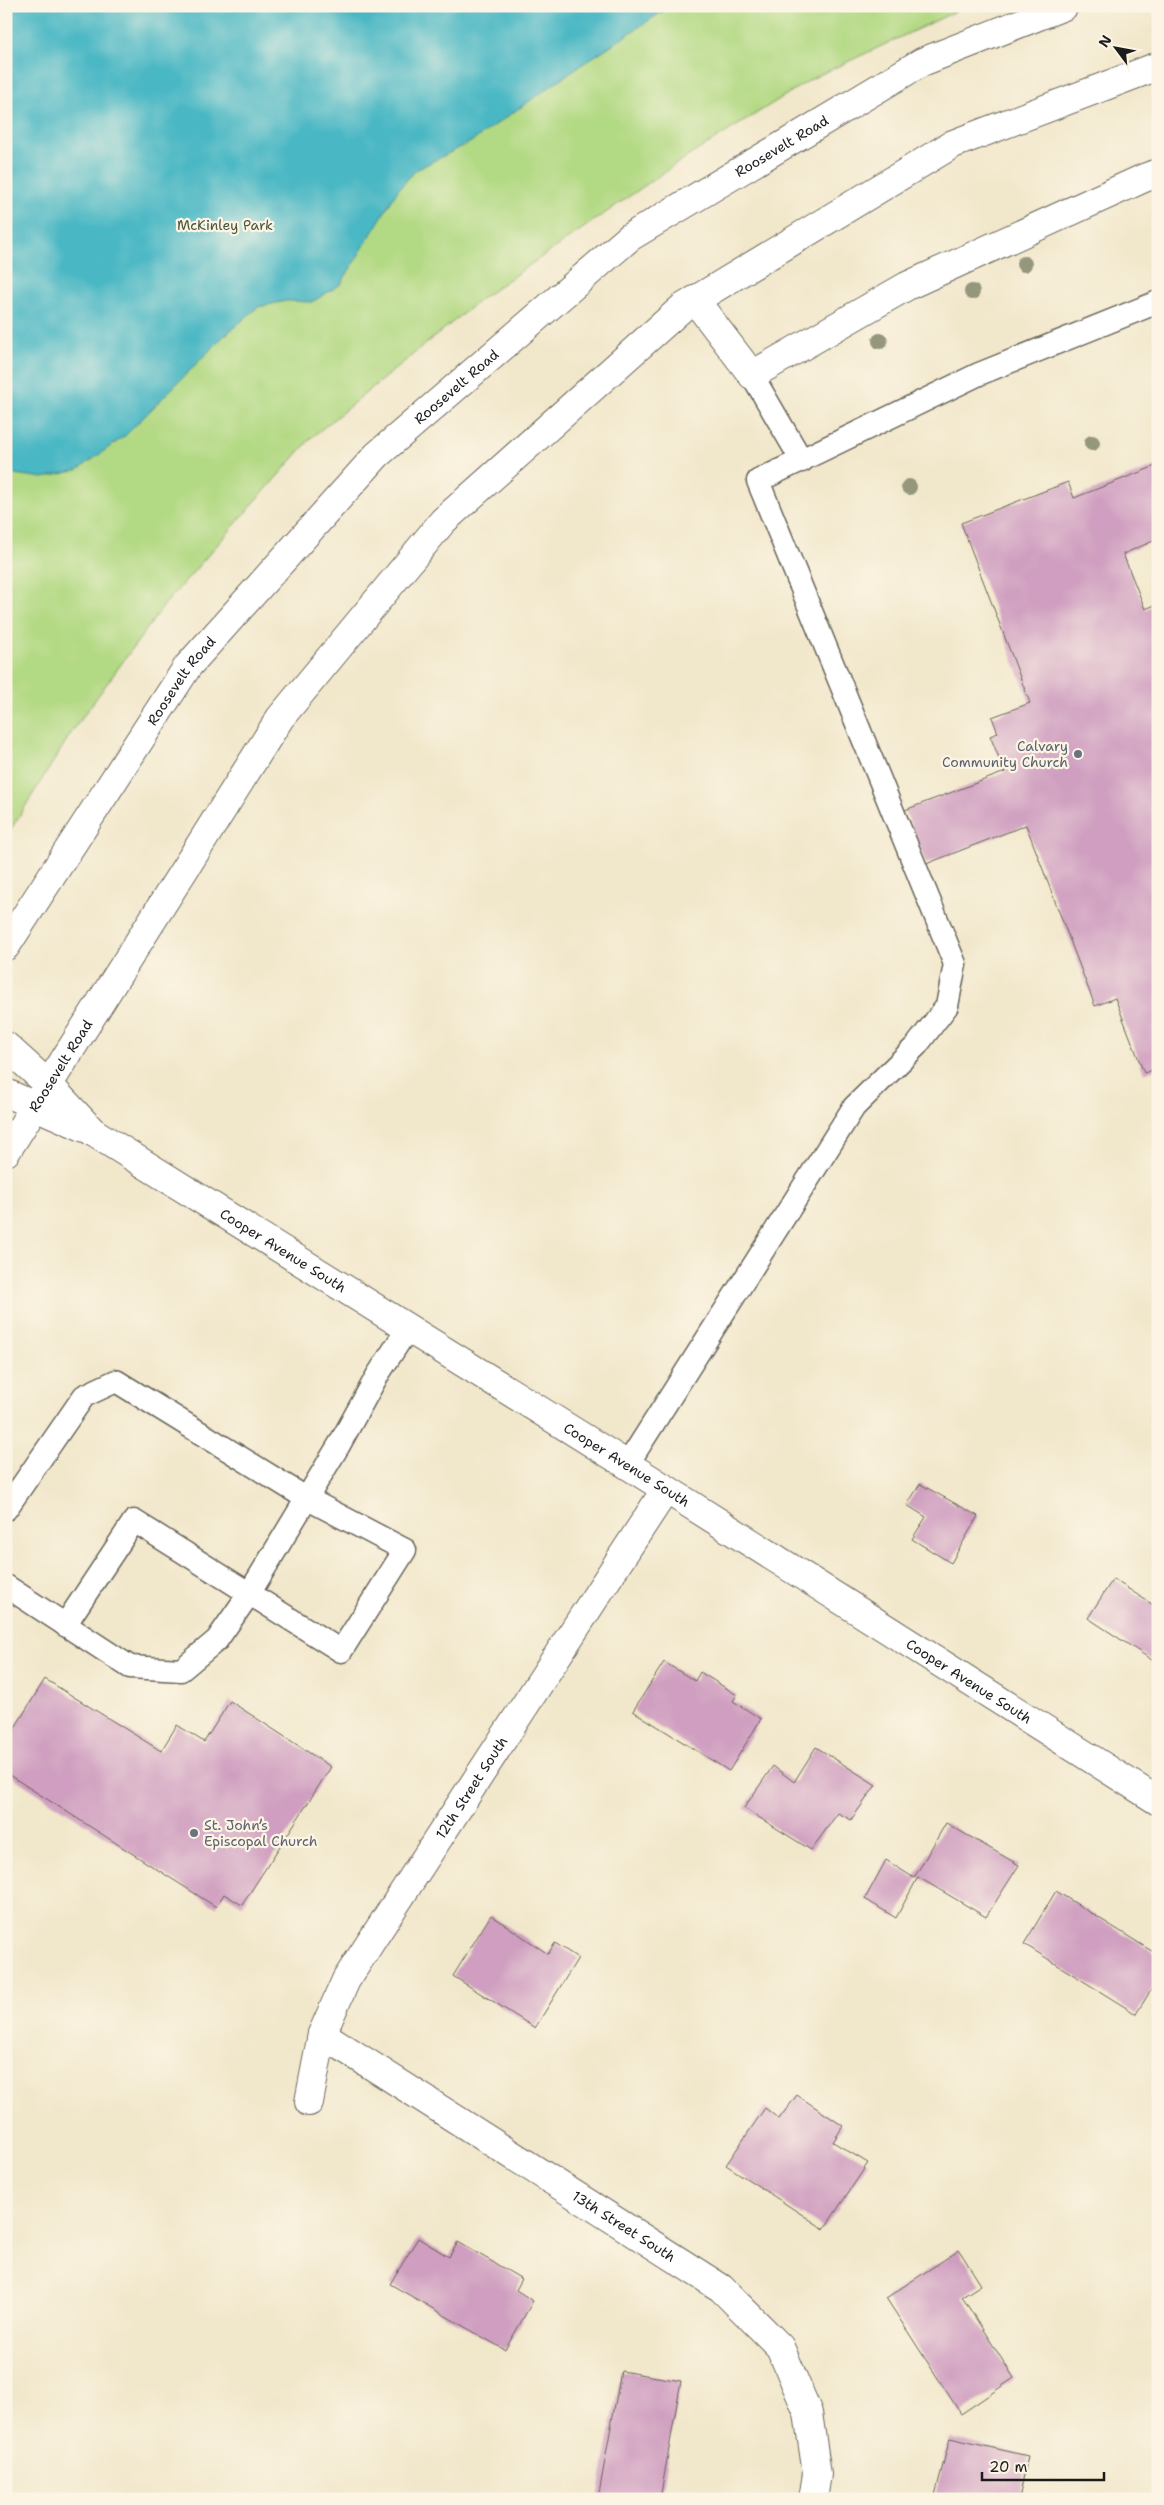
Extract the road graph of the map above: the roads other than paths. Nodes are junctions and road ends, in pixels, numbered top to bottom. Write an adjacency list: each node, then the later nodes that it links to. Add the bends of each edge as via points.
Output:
1 (1064, 6): 8 (street, Roosevelt Road, via 922,62 630,237 377,456 188,666)
2 (1158, 66): 4 (street, Roosevelt Road, via 953,144)
3 (1158, 174): 6 (street, via 907,286)
4 (695, 300): 6 (street); 11 (street, Roosevelt Road, via 682,308 443,521 280,718)
5 (1158, 302): 7 (lane, via 979,374)
6 (752, 375): 7 (lane)
7 (802, 461): 14 (lane, via 758,481 955,964 947,1006 917,1045 854,1107)
8 (6, 946)
9 (6, 1046): 11 (street, Cooper Avenue South)
10 (6, 1094): 11 (street, Cooper Avenue South)
11 (42, 1096): 12 (street, Roosevelt Road); 13 (street, Cooper Avenue South, via 93,1132)
12 (6, 1152)
13 (408, 1328): 14 (street, Cooper Avenue South); 16 (lane)
14 (627, 1465): 15 (street, Cooper Avenue South)
15 (666, 1489): 21 (street, Cooper Avenue South); 22 (street, 12th Street South, via 351,1971)
16 (306, 1498): 17 (lane, via 116,1381 84,1396); 19 (lane); 19 (lane, via 405,1550 341,1650)
17 (6, 1509)
18 (6, 1586): 20 (lane)
19 (249, 1594): 20 (lane, via 217,1640 181,1670 130,1667); 20 (lane, via 134,1521)
20 (65, 1625)
21 (1158, 1801)
22 (322, 2034): 23 (street, 12th Street South); 24 (street, 13th Street South, via 721,2288 780,2348 808,2413 816,2474)
23 (309, 2102)
24 (813, 2499)

